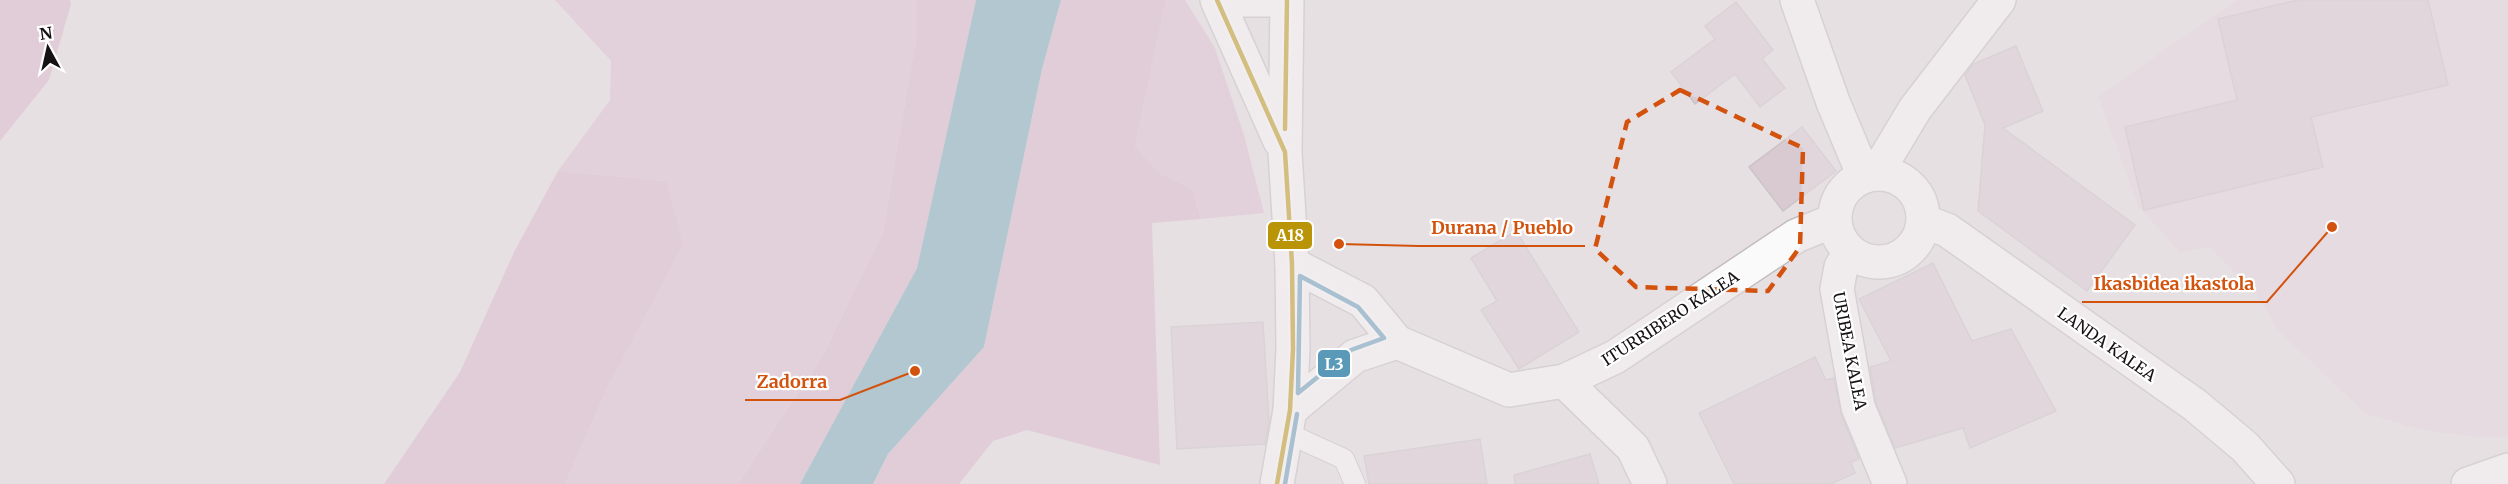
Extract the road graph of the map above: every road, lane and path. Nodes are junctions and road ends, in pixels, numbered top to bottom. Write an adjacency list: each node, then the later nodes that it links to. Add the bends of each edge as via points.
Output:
1 (1217, 0): 7 (street)
2 (1233, 0): 3 (street)
3 (1275, 0)
4 (1287, 0): 7 (street)
5 (1797, 0): 8 (street, via 1833,102)
6 (2000, 0): 8 (street, via 1915,109)
7 (1285, 152): 12 (street)
8 (1870, 175): 9 (street, via 1843,192); 10 (street, via 1890,175 1914,190 1921,203)
9 (1835, 220): 11 (street, via 1842,242); 14 (street, ITURRIBERO KALEA, via 1796,236 1615,357)
10 (1923, 221): 11 (street, via 1915,244 1892,260 1878,262); 21 (street, LANDA KALEA, via 1947,230 2195,405 2246,447)
11 (1851, 252): 20 (street, URIBEA KALEA, via 1841,267 1837,289 1858,407)
12 (1292, 264): 13 (street, ITURRIBERO KALEA, via 1363,301); 15 (street)
13 (1397, 342): 14 (street, ITURRIBERO KALEA, via 1509,390); 15 (street, via 1355,356)
14 (1564, 381): 19 (street, via 1633,448)
15 (1289, 422): 17 (street); 18 (lane, via 1344,459)
16 (2508, 470): 22 (street)
17 (1277, 484)
18 (1355, 484)
19 (1650, 484)
20 (1890, 484)
21 (2278, 484)
22 (2468, 484)

